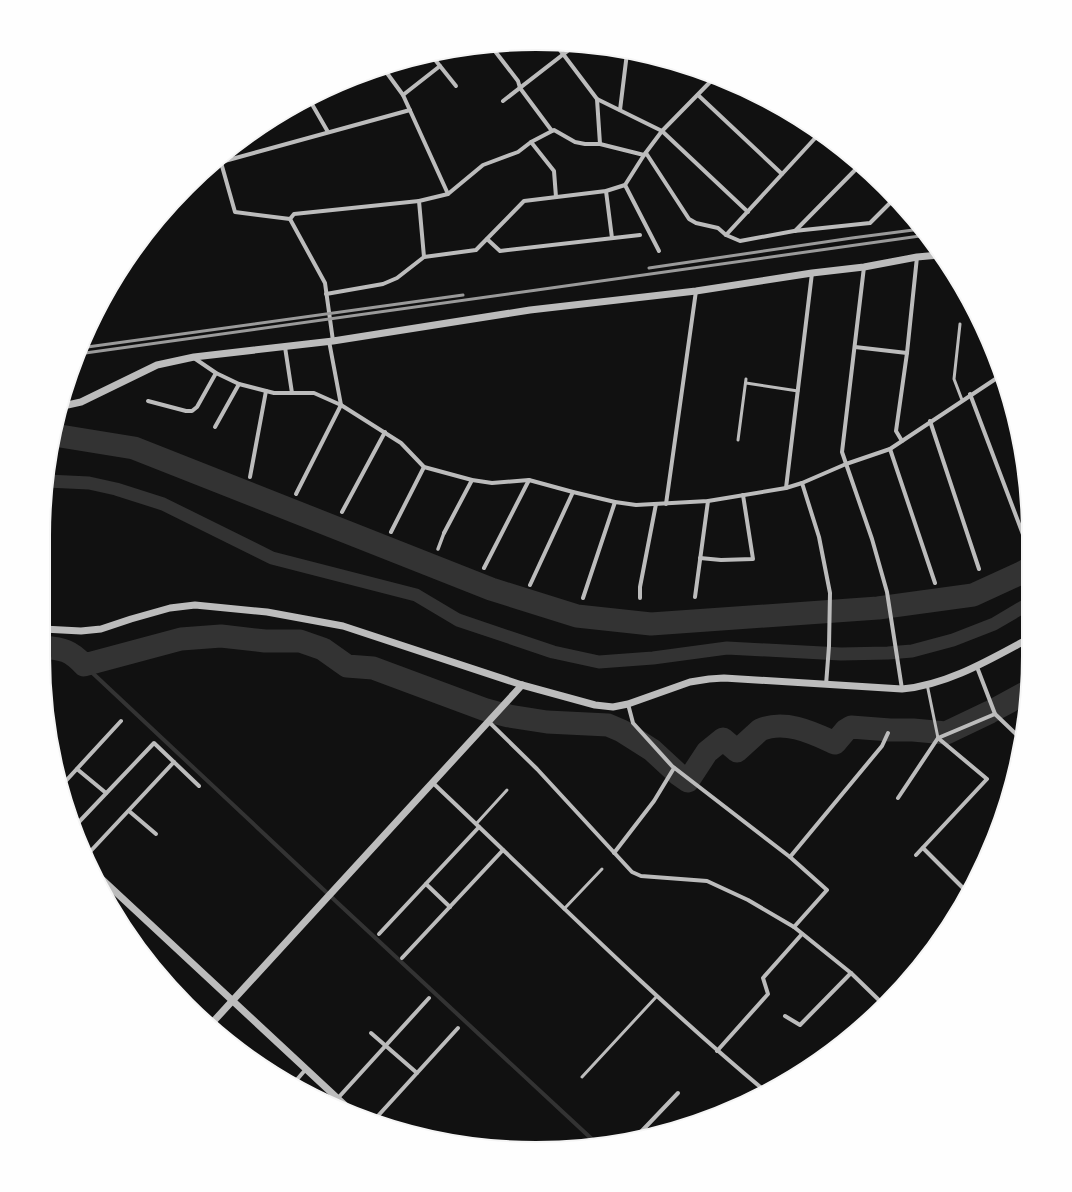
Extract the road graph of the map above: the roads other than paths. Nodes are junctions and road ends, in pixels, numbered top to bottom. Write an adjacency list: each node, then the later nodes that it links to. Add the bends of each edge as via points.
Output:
1 (560, 51): 4 (street)
2 (568, 51): 4 (street)
3 (495, 52): 11 (street, via 518,81)
4 (564, 55): 11 (street); 14 (street)
5 (626, 58): 18 (street)
6 (436, 60): 7 (street)
7 (440, 66): 10 (street); 12 (street)
8 (388, 74): 12 (street)
9 (710, 83): 13 (street)
10 (456, 86)
11 (520, 88): 15 (street); 19 (street)
12 (403, 95): 17 (street)
13 (698, 95): 20 (street); 29 (street)
14 (597, 99): 18 (street); 24 (street)
15 (503, 101)
16 (313, 104): 21 (street)
17 (410, 110): 21 (street); 32 (street)
18 (620, 110): 20 (street)
19 (552, 131): 23 (street); 24 (street, via 575,142)
20 (662, 131): 25 (street); 36 (street)
21 (328, 132): 26 (street)
22 (815, 138): 29 (street)
23 (531, 142): 32 (street, via 518,152 483,165); 33 (street, via 554,171)
24 (600, 144): 25 (street)
25 (645, 154): 30 (street); 40 (street, via 689,219 718,228)
26 (231, 158)
27 (221, 166): 37 (street, via 234,212)
28 (855, 170): 38 (street)
29 (782, 174): 36 (street)
30 (625, 185): 31 (street); 43 (street)
31 (606, 191): 33 (street); 41 (street)
32 (448, 194): 34 (street)
33 (556, 197): 42 (street, via 524,200)
34 (419, 201): 37 (street, via 294,214); 45 (street)
35 (890, 203): 38 (street, via 870,223)
36 (748, 212): 40 (street)
37 (290, 220): 50 (street, via 325,283)
38 (794, 232): 40 (street, via 740,241)
39 (640, 234): 41 (street)
40 (726, 235)
41 (612, 238): 42 (street, via 500,251)
42 (487, 239): 45 (street, via 476,250)
43 (659, 251)
44 (933, 256): 46 (street)
45 (424, 257): 50 (street, via 397,278 383,284)
46 (917, 257): 47 (street); 55 (street)
47 (864, 267): 48 (street); 54 (street)
48 (812, 273): 49 (street); 63 (street)
49 (696, 291): 52 (street, via 530,310); 89 (street)
50 (326, 294): 52 (street)
51 (960, 324): 66 (lane, via 954,379)
52 (331, 341): 53 (street); 69 (street)
53 (285, 347): 56 (street); 64 (street)
54 (854, 347): 55 (street); 76 (street, via 842,452)
55 (907, 353): 74 (street, via 896,431)
56 (194, 357): 57 (street); 68 (street, via 157,365 81,402)
57 (216, 373): 61 (street); 67 (street, via 197,407 192,411)
58 (746, 379): 60 (lane)
59 (996, 379): 65 (street)
60 (746, 383): 63 (lane); 73 (lane)
61 (239, 384): 62 (street); 71 (street)
62 (266, 391): 64 (street); 78 (street)
63 (798, 391): 82 (street)
64 (292, 393): 69 (street, via 314,393)
65 (970, 394): 66 (street); 91 (street)
66 (962, 400): 70 (street)
67 (148, 401)
68 (69, 405)
69 (341, 406): 72 (street); 84 (street)
70 (930, 421): 74 (street); 97 (street)
71 (216, 427)
72 (385, 432): 77 (street, via 401,443); 90 (street)
73 (738, 440)
74 (902, 441): 75 (street)
75 (890, 449): 76 (street); 98 (street)
76 (846, 464): 81 (street); 109 (street, via 872,539 888,598)
77 (424, 467): 79 (street); 92 (street)
78 (250, 477)
79 (472, 480): 80 (street, via 492,483); 93 (street)
80 (529, 480): 83 (street); 96 (street)
81 (802, 483): 82 (street); 108 (street, via 818,537 830,593)
82 (786, 488): 85 (street)
83 (573, 492): 87 (street); 99 (street)
84 (296, 494)
85 (743, 495): 86 (street); 95 (street, via 753,559)
86 (708, 501): 89 (street); 95 (street)
87 (615, 502): 88 (street); 101 (street)
88 (656, 504): 89 (street); 102 (street)
89 (666, 504)
90 (342, 512)
91 (1022, 531)
92 (391, 532)
93 (444, 533): 94 (street)
94 (438, 549)
95 (700, 558): 100 (street)
96 (484, 568)
97 (979, 569)
98 (935, 583)
99 (530, 585)
100 (695, 597)
101 (583, 598)
102 (640, 598)
103 (50, 629): 107 (street, via 101,629 170,608 195,605 268,612 343,626)
104 (1022, 641): 105 (street)
105 (977, 667): 106 (street); 111 (street)
106 (928, 684): 109 (street); 116 (lane)
107 (522, 685): 110 (street, via 595,705 613,707); 113 (street)
108 (826, 685): 109 (street); 110 (street, via 709,679 690,682)
109 (902, 689)
110 (628, 704): 118 (street, via 633,723)
111 (994, 712): 115 (street); 116 (street)
112 (121, 721): 119 (street)
113 (488, 721): 121 (street); 133 (street, via 537,769)
114 (888, 733): 135 (street, via 882,746)
115 (1016, 734)
116 (938, 738): 125 (street); 130 (street, via 987,779)
117 (174, 762): 122 (street); 124 (street, via 154,743); 126 (street)
118 (674, 768): 133 (street, via 654,801); 135 (street)
119 (77, 769): 120 (street); 124 (street)
120 (67, 780)
121 (433, 783): 128 (street); 149 (street)
122 (199, 786)
123 (507, 790): 128 (lane)
124 (106, 793): 127 (street)
125 (898, 798)
126 (129, 811): 129 (street); 132 (street)
127 (79, 821)
128 (478, 825): 131 (street); 138 (street)
129 (156, 834)
130 (923, 848): 134 (street); 139 (street)
131 (503, 850): 140 (street); 141 (street)
132 (91, 851)
133 (614, 853): 142 (street, via 632,872 641,876 707,880)
134 (916, 855)
135 (790, 857): 142 (street, via 827,890)
136 (602, 869): 141 (lane)
137 (107, 884): 149 (street)
138 (426, 884): 140 (street); 143 (street)
139 (963, 888)
140 (450, 907): 145 (street)
141 (564, 909): 147 (street)
142 (794, 927): 144 (street)
143 (379, 934)
144 (802, 934): 146 (street); 156 (street, via 763,978 768,994)
145 (402, 958)
146 (851, 973): 150 (street); 151 (street, via 800,1025)
147 (657, 996): 156 (street); 159 (lane)
148 (429, 998): 155 (street)
149 (232, 1000): 152 (street); 157 (street)
150 (879, 1001)
151 (785, 1016)
152 (215, 1020)
153 (458, 1028): 158 (street)
154 (371, 1033): 155 (street)
155 (386, 1045): 158 (street); 164 (street)
156 (717, 1051): 161 (street)
157 (306, 1069): 160 (street); 163 (street)
158 (417, 1073): 165 (street)
159 (582, 1077)
160 (297, 1079)
161 (760, 1087)
162 (678, 1092): 166 (street)
163 (331, 1096)
164 (337, 1099)
165 (378, 1115)
166 (644, 1130)

